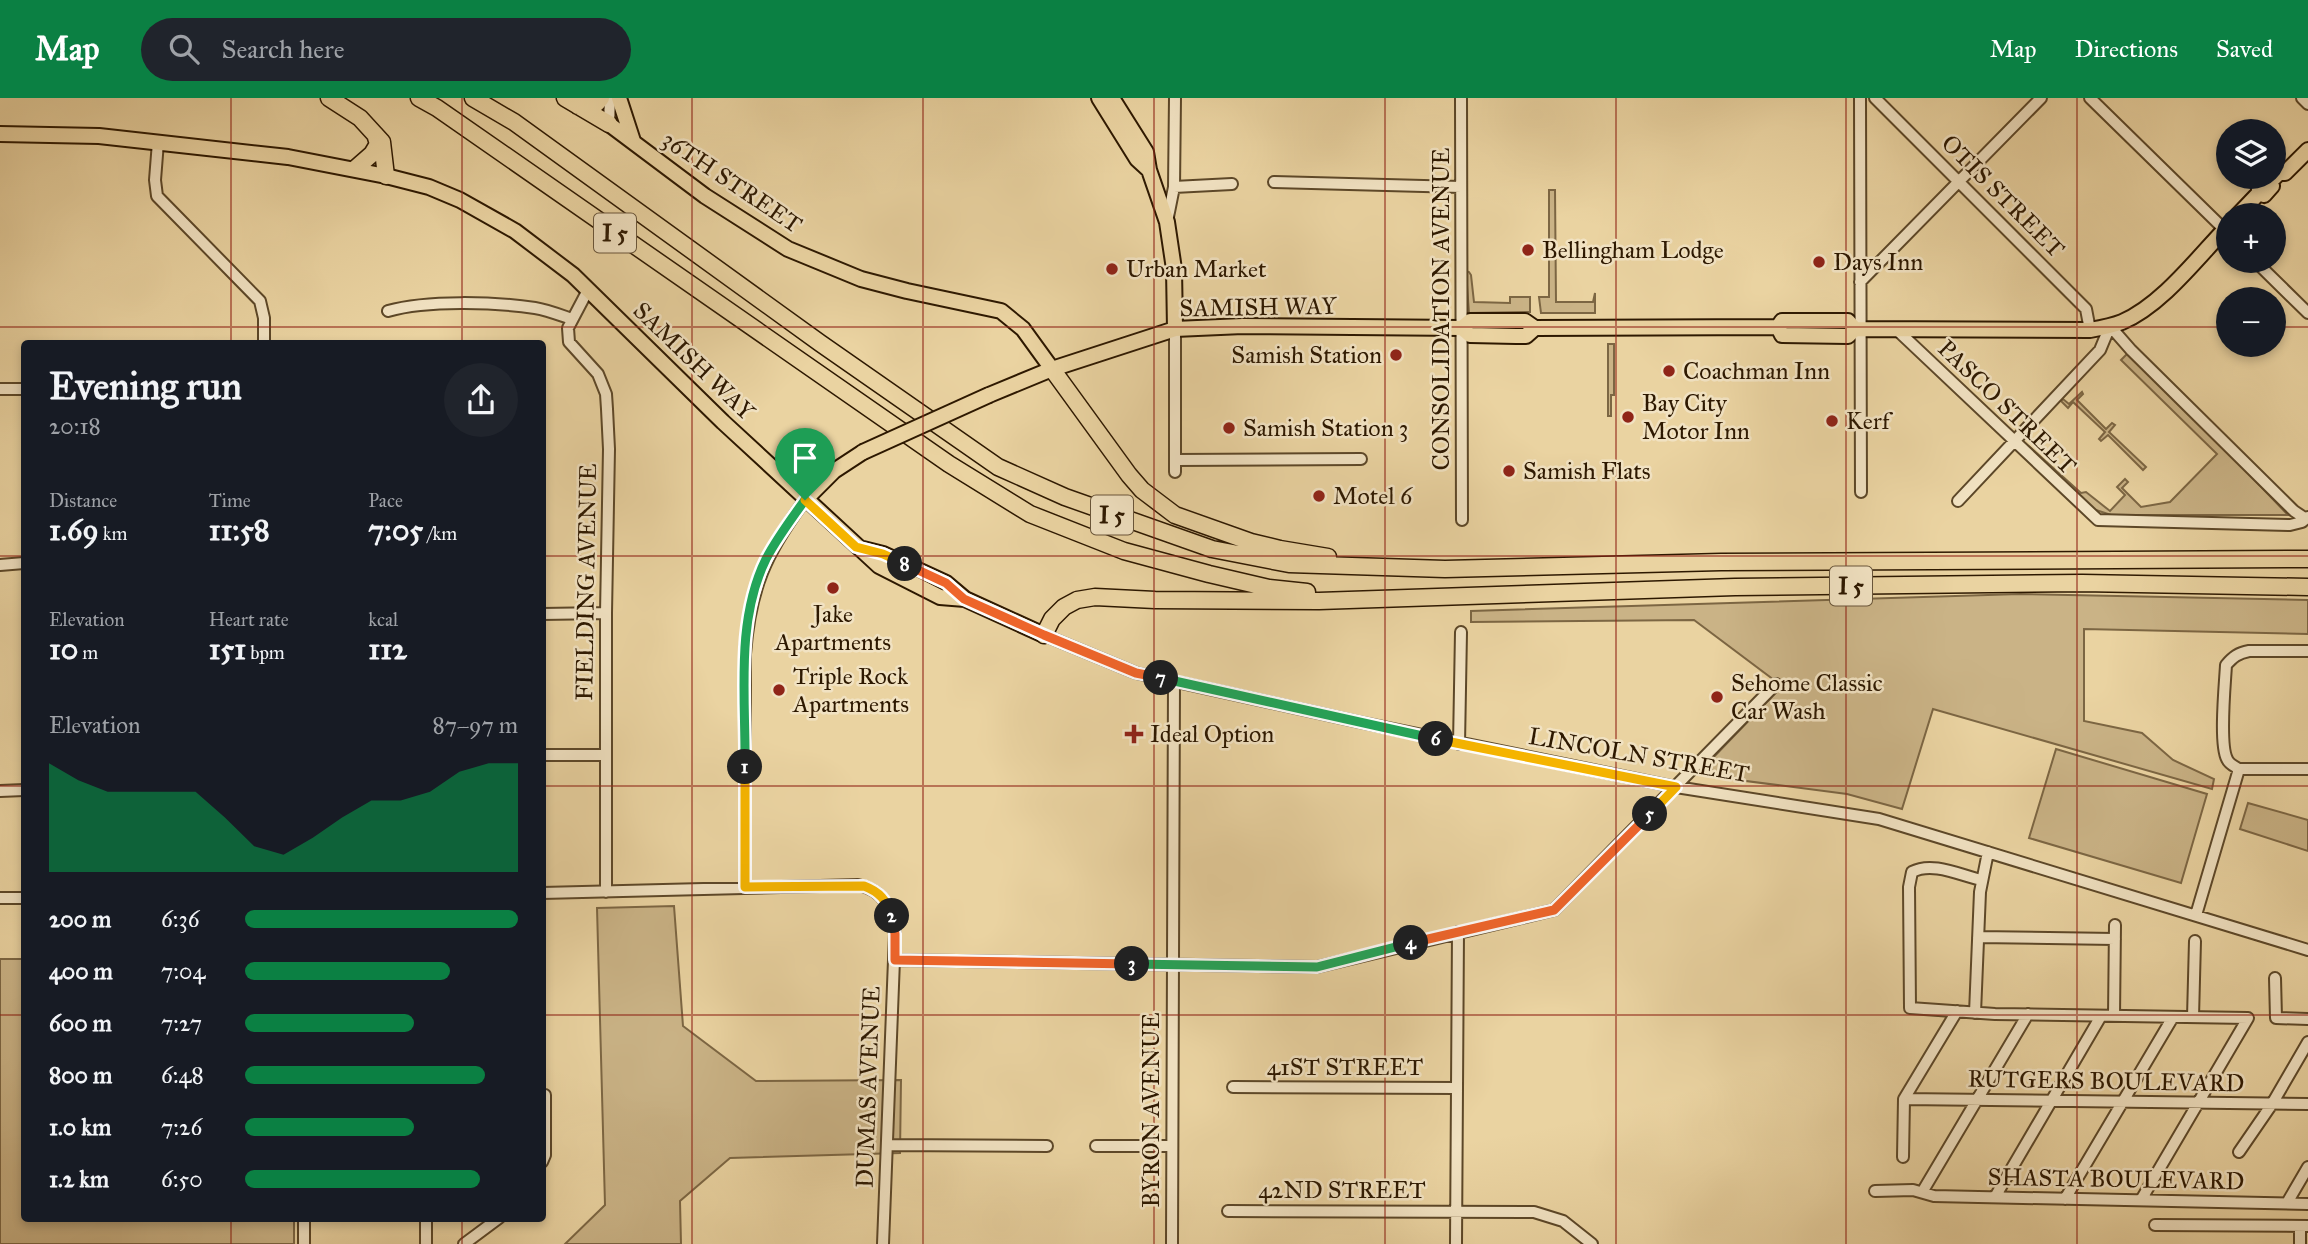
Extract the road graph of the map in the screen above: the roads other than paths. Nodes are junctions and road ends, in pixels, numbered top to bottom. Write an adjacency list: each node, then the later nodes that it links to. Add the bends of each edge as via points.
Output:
1 (329, 98): 20 (highway)
2 (419, 98): 70 (highway, I 5, via 949,464 1030,514 1124,551 1269,588)
3 (473, 98): 68 (highway, I 5, via 514,122 998,467 1065,497 1212,549 1289,564)
4 (601, 98): 16 (highway, via 597,103)
5 (610, 98): 18 (street)
6 (619, 98): 23 (main road)
7 (1100, 98): 27 (main road, via 1137,159)
8 (1112, 98): 27 (main road, via 1146,152)
9 (1175, 98): 33 (street)
10 (1461, 98): 34 (street, CONSOLIDATION AVENUE)
11 (1860, 98): 41 (street)
12 (1875, 98): 31 (street, OTIS STREET)
13 (2042, 98): 31 (street)
14 (2090, 98): 37 (street)
15 (2302, 98): 17 (street)
16 (572, 102): 18 (highway)
17 (2308, 104)
18 (609, 124): 23 (main road, 36TH STREET)
19 (0, 134): 22 (main road, SAMISH WAY)
20 (375, 134): 26 (highway, via 378,144); 29 (highway, via 383,142)
21 (2308, 138): 25 (main road)
22 (158, 142): 26 (main road, SAMISH WAY); 52 (street, via 157,196 260,301)
23 (633, 143): 53 (main road, 36TH STREET, via 788,249 860,279 1001,311 1023,329)
24 (2306, 156): 28 (main road)
25 (2286, 160)
26 (356, 168): 29 (main road, SAMISH WAY)
27 (1149, 170): 38 (main road)
28 (2286, 172)
29 (386, 176): 42 (main road, SAMISH WAY, via 429,187 490,215)
30 (1275, 182): 34 (street)
31 (1959, 182): 41 (street); 51 (street, OTIS STREET, via 2086,309)
32 (1232, 184): 33 (street)
33 (1174, 187): 38 (street)
34 (1461, 187): 47 (street, CONSOLIDATION AVENUE)
35 (2270, 189): 36 (main road)
36 (2249, 203)
37 (2216, 220)
38 (1167, 222): 48 (main road)
39 (2216, 240): 46 (main road, via 2148,307)
40 (2267, 273): 44 (street)
41 (1860, 282): 49 (street)
42 (588, 290): 45 (street); 61 (main road, SAMISH WAY)
43 (388, 311): 45 (street, via 407,306 484,304 537,308)
44 (2308, 313)
45 (572, 319): 71 (street, FIELDING AVENUE, via 569,342 598,374 606,394)
46 (2110, 326): 51 (main road); 56 (street, via 2101,350); 63 (street, via 2284,502)
47 (1462, 328): 48 (main road, SAMISH WAY); 49 (main road, SAMISH WAY, via 1471,335 1516,336 1535,328 1778,327 1782,335 1848,336); 64 (street, CONSOLIDATION AVENUE)
48 (1175, 329): 53 (main road, SAMISH WAY); 58 (street)
49 (1858, 329): 50 (main road); 60 (street)
50 (1896, 329): 51 (main road); 56 (street, PASCO STREET)
51 (2090, 330)
52 (264, 340)
53 (1052, 369): 61 (main road, SAMISH WAY, bridge, via 863,452 834,471); 68 (highway, via 1129,475 1175,515 1280,549)
54 (0, 389): 55 (street)
55 (21, 389)
56 (2014, 442): 62 (street); 63 (street, PASCO STREET, via 2090,515 2103,521 2297,524)
57 (1361, 458): 58 (street)
58 (1175, 460): 59 (street)
59 (1175, 472)
60 (1861, 492)
61 (805, 500): 74 (main road, LINCOLN STREET, via 879,566 906,582 940,597 964,599); 88 (street, via 765,561 750,610 745,654)
62 (1958, 501)
63 (2307, 518)
64 (1462, 520)
65 (2308, 559): 68 (highway, I 5, via 1735,561)
66 (21, 563): 67 (street)
67 (0, 565)
68 (1445, 569)
69 (2308, 587): 70 (highway, I 5, via 2081,583)
70 (1394, 597): 74 (highway, via 1244,601 1095,597 1064,607)
71 (606, 613): 72 (street); 80 (street, FIELDING AVENUE)
72 (546, 614)
73 (1461, 632): 78 (street)
74 (1044, 635): 76 (street, LINCOLN STREET, via 1136,673)
75 (2308, 652): 81 (street, via 2240,653 2226,665 2224,752)
76 (1174, 681): 78 (street, LINCOLN STREET); 101 (street, BYRON AVENUE)
77 (1776, 684): 83 (street)
78 (1459, 744): 83 (street, LINCOLN STREET)
79 (546, 755): 80 (street)
80 (606, 755): 89 (street, FIELDING AVENUE)
81 (2239, 769): 82 (street); 93 (street)
82 (2308, 769)
83 (1676, 787): 86 (street, LINCOLN STREET, via 1879,819); 95 (street, via 1554,910)
84 (21, 790): 85 (street)
85 (0, 791)
86 (1988, 852): 87 (street); 93 (street, LINCOLN STREET)
87 (1981, 880): 96 (street); 103 (street, via 1920,867 1912,872 1909,887 1910,1008)
88 (745, 887): 89 (street); 100 (street, DUMAS AVENUE, via 858,885 880,893 894,920)
89 (606, 892): 90 (street)
90 (546, 893)
91 (0, 898): 92 (street)
92 (21, 898)
93 (2196, 915): 99 (street, LINCOLN STREET)
94 (2115, 925): 97 (street)
95 (1458, 932): 101 (street, via 1317,967); 113 (street)
96 (1978, 937): 97 (street); 104 (street)
97 (2115, 939): 107 (street)
98 (2195, 941): 109 (street)
99 (2308, 950)
100 (895, 960): 101 (street); 121 (street, DUMAS AVENUE)
101 (1173, 964): 124 (street, BYRON AVENUE)
102 (2275, 978): 110 (street, via 2276,1018)
103 (1957, 1012): 104 (street); 114 (street)
104 (1975, 1013): 105 (street)
105 (2028, 1014): 106 (street); 115 (street)
106 (2101, 1016): 107 (street); 116 (street)
107 (2114, 1016): 108 (street)
108 (2173, 1017): 109 (street); 117 (street)
109 (2193, 1017): 118 (street, via 2249,1018)
110 (2308, 1019)
111 (2308, 1042): 119 (street)
112 (1233, 1087): 113 (street, 41ST STREET)
113 (1457, 1088): 136 (street)
114 (1903, 1099): 115 (street, RUTGERS BOULEVARD); 126 (street)
115 (1977, 1100): 116 (street, RUTGERS BOULEVARD); 129 (street)
116 (2052, 1101): 117 (street, RUTGERS BOULEVARD); 130 (street)
117 (2123, 1102): 118 (street, RUTGERS BOULEVARD); 131 (street)
118 (2198, 1103): 119 (street, RUTGERS BOULEVARD); 132 (street)
119 (2272, 1104): 120 (street, RUTGERS BOULEVARD); 125 (street)
120 (2308, 1104)
121 (887, 1144): 122 (street); 145 (street, DUMAS AVENUE)
122 (1046, 1146)
123 (1096, 1146): 124 (street)
124 (1172, 1146): 146 (street, BYRON AVENUE)
125 (2239, 1152)
126 (1903, 1157)
127 (2308, 1167): 133 (street)
128 (1875, 1191): 129 (street, SHASTA BOULEVARD)
129 (1924, 1193): 130 (street, SHASTA BOULEVARD)
130 (1995, 1197): 131 (street, SHASTA BOULEVARD)
131 (2065, 1199): 132 (street, SHASTA BOULEVARD)
132 (2141, 1200): 133 (street, SHASTA BOULEVARD)
133 (2287, 1203): 134 (street, SHASTA BOULEVARD)
134 (2308, 1204)
135 (1228, 1211): 136 (street, 42ND STREET)
136 (1456, 1211): 147 (street); 148 (street, 42ND STREET, via 1549,1215)
137 (304, 1222): 142 (street)
138 (426, 1222): 143 (street)
139 (494, 1222): 144 (street)
140 (2155, 1225): 141 (street)
141 (2304, 1226): 149 (street)
142 (304, 1244)
143 (426, 1244)
144 (464, 1244)
145 (883, 1244)
146 (1172, 1244)
147 (1456, 1244)
148 (1592, 1244)
149 (2300, 1244)

